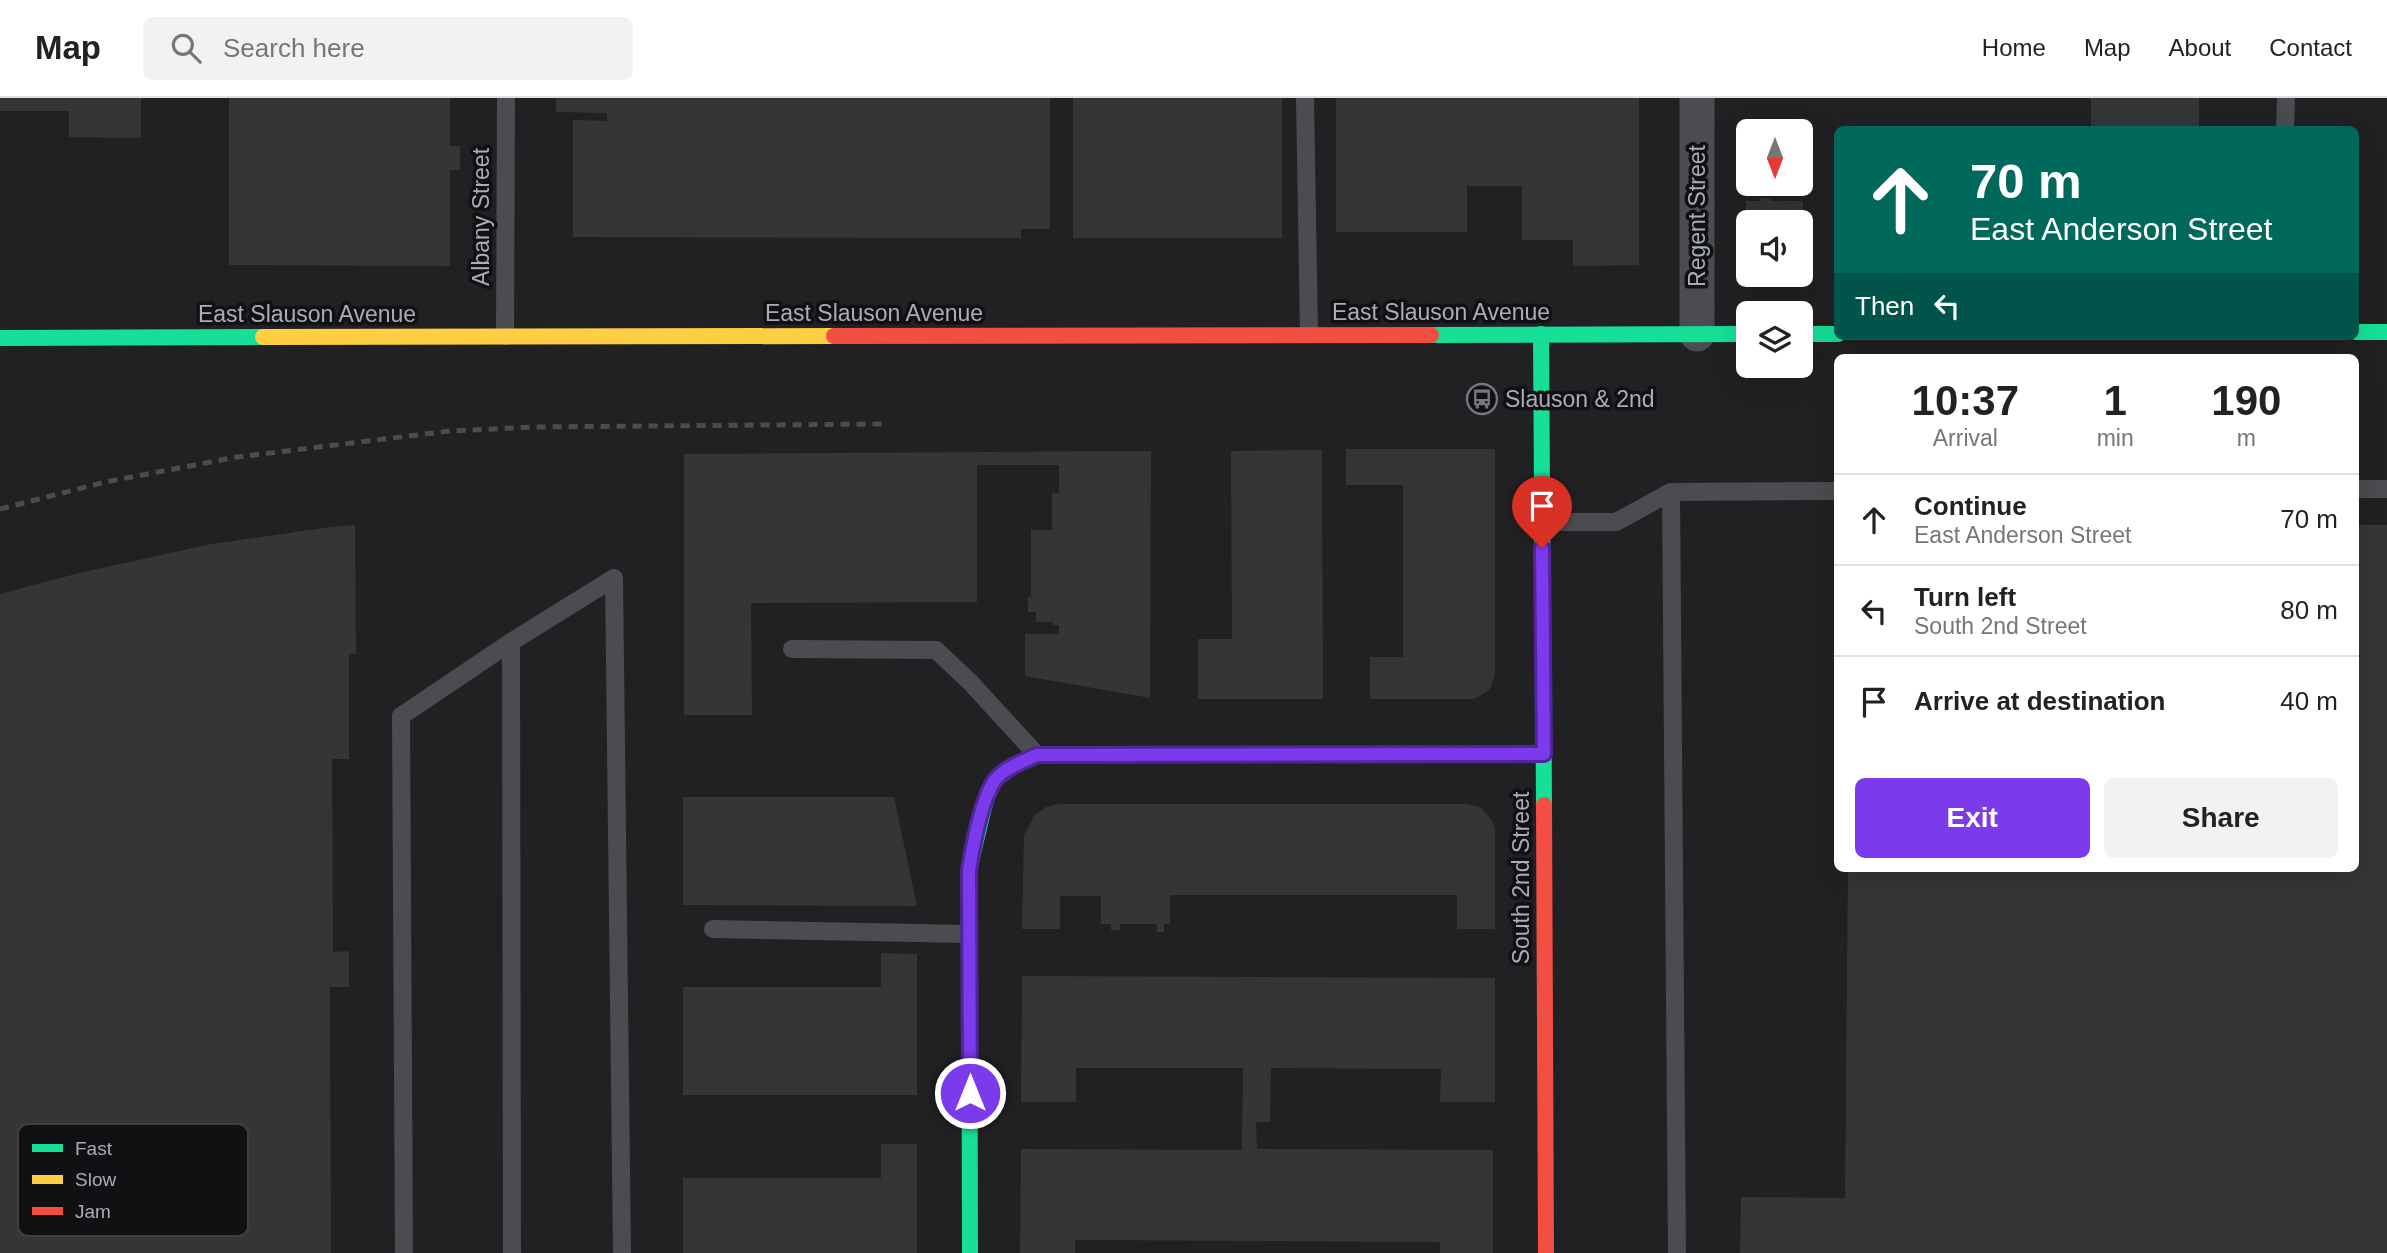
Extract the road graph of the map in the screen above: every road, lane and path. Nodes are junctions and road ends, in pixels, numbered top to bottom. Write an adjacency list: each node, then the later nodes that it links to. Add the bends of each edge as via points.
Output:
1 (506, 98): 14 (lane, Albany Street)
2 (1305, 98): 8 (lane)
3 (1697, 98): 10 (street, Regent Street)
4 (2286, 98): 5 (lane)
5 (2285, 126)
6 (2359, 332): 7 (street)
7 (2387, 332)
8 (1309, 334): 9 (street, East Slauson Avenue); 14 (street, East Slauson Avenue)
9 (1541, 334): 10 (street, East Slauson Avenue); 20 (street, South 2nd Street)
10 (1697, 334): 11 (street, East Slauson Avenue)
11 (1736, 334)
12 (1813, 334): 13 (street)
13 (1834, 334)
14 (505, 336): 15 (street, East Slauson Avenue)
15 (0, 338)
16 (2359, 489): 17 (lane)
17 (2387, 489)
18 (1834, 491): 19 (lane)
19 (1671, 492): 20 (lane, via 1616,522); 32 (lane)
20 (1542, 522): 23 (street, South 2nd Street)
21 (510, 642): 27 (lane, via 401,716); 28 (lane); 29 (lane, via 614,578)
22 (792, 649): 24 (lane, via 936,650)
23 (1544, 754): 24 (street); 31 (street, South 2nd Street)
24 (1037, 755): 26 (street, via 995,779 985,803 969,870)
25 (713, 929): 26 (lane)
26 (969, 934): 30 (street)
27 (404, 1253)
28 (512, 1253)
29 (622, 1253)
30 (970, 1253)
31 (1546, 1253)
32 (1677, 1253)

